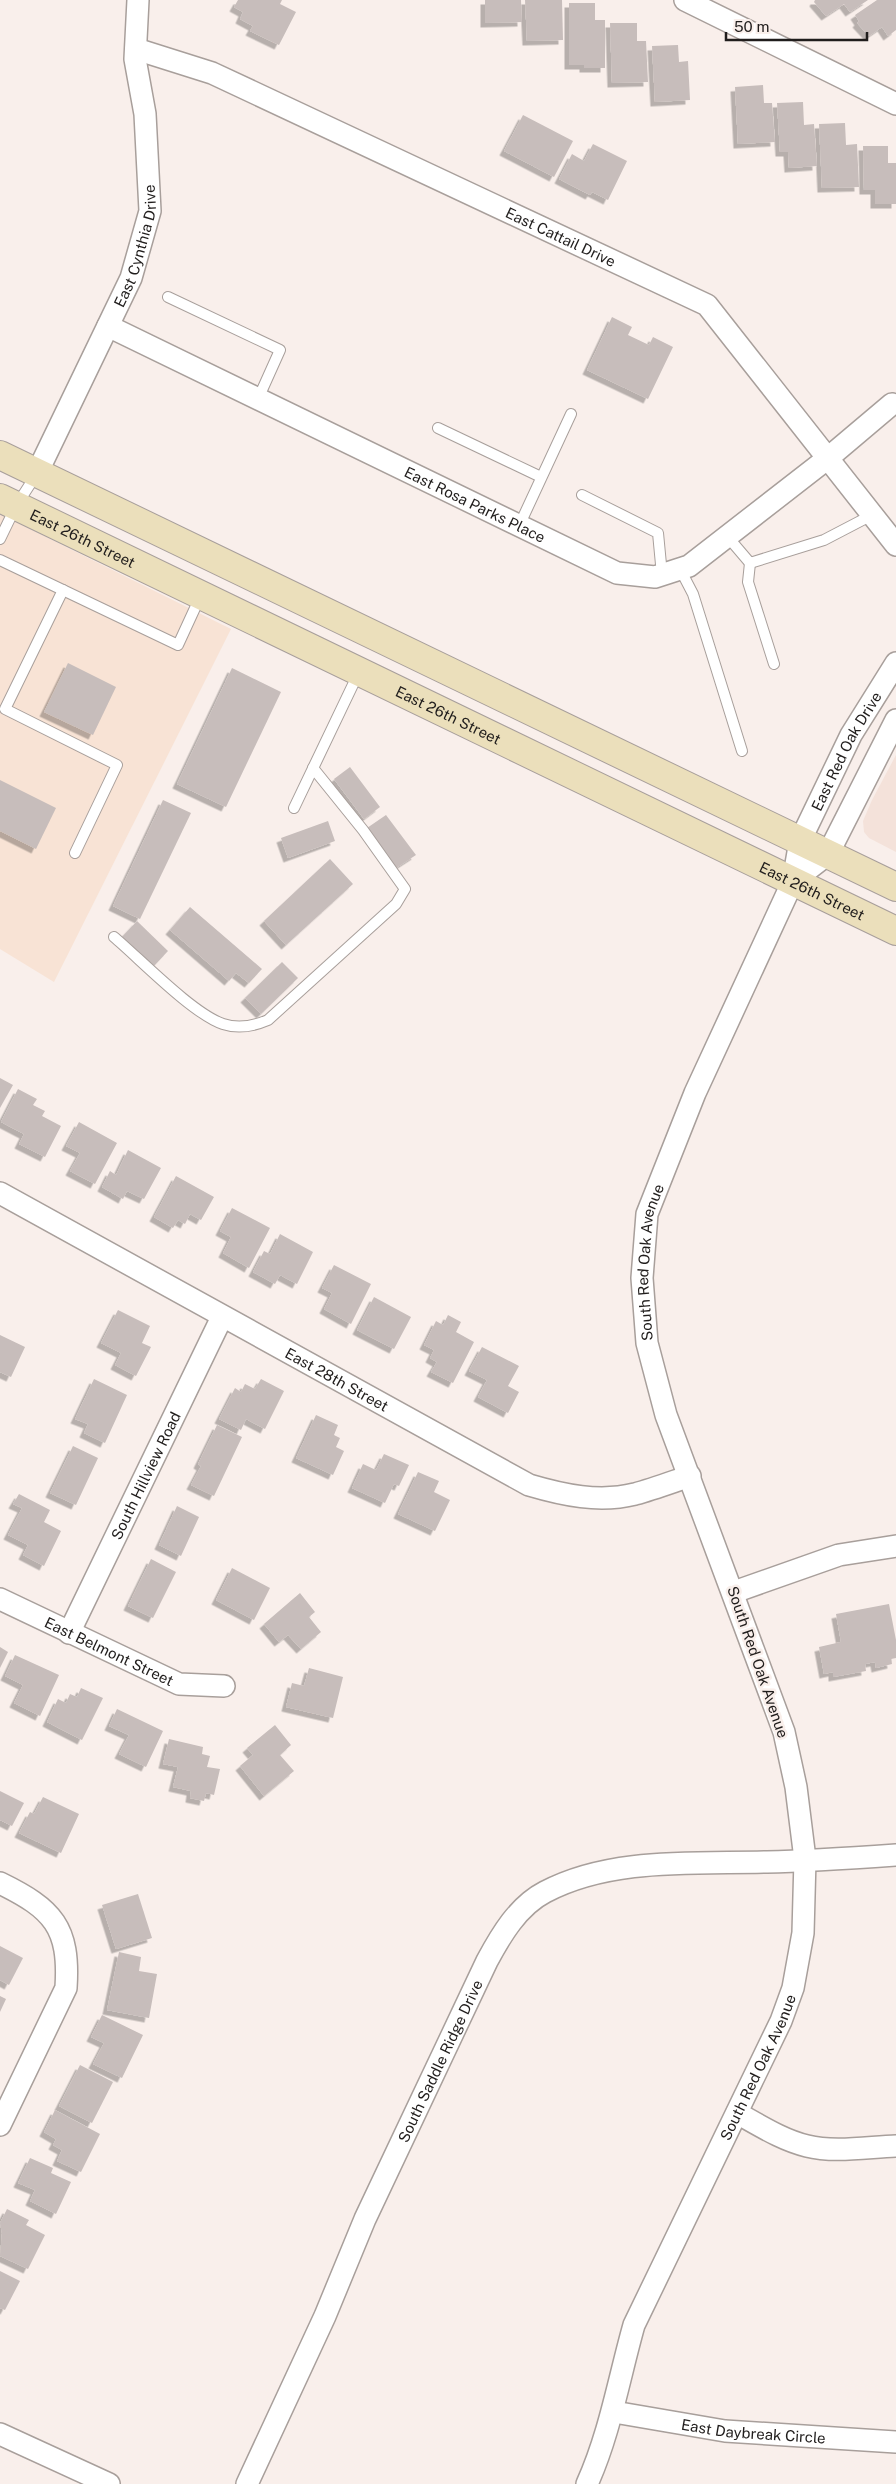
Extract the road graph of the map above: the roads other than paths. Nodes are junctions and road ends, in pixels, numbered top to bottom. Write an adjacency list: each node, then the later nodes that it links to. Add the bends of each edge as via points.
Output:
1 (138, 0): 3 (street, East Cynthia Drive)
2 (685, 0): 4 (street)
3 (136, 49): 6 (street, East Cynthia Drive, via 145,114 150,211 131,278); 12 (street, East Cattail Drive, via 212,73 707,305)
4 (896, 104)
5 (168, 297): 7 (lane, via 280,350)
6 (108, 326): 7 (street, East Rosa Parks Place); 13 (street, East Cynthia Drive)
7 (258, 399): 18 (street, East Rosa Parks Place)
8 (892, 404): 12 (street, East Rosa Parks Place)
9 (571, 414): 14 (lane)
10 (438, 428): 14 (lane)
11 (0, 455): 13 (main road)
12 (828, 458): 17 (street, East Cattail Drive); 19 (street, East Rosa Parks Place)
13 (37, 473): 16 (lane); 34 (main road)
14 (541, 478): 18 (lane)
15 (582, 495): 24 (lane, via 658,533)
16 (8, 502): 20 (lane); 26 (main road, East 26th Street)
17 (872, 515): 21 (street, East Cattail Drive); 23 (lane, via 824,540)
18 (519, 526): 24 (street, East Rosa Parks Place, via 617,573 655,577)
19 (727, 536): 23 (lane); 24 (street, East Rosa Parks Place, via 689,566)
20 (0, 539)
21 (896, 545)
22 (0, 560): 25 (lane)
23 (750, 563): 28 (lane, via 748,582)
24 (671, 572): 31 (lane, via 692,594)
25 (63, 590): 26 (lane, via 178,645); 35 (lane, via 5,709 117,765)
26 (201, 595): 29 (main road, East 26th Street)
27 (896, 663): 34 (street, East Red Oak Drive, via 850,735)
28 (774, 664)
29 (359, 671): 32 (lane); 37 (main road, East 26th Street)
30 (896, 720): 36 (street, East Red Oak Drive)
31 (742, 751)
32 (313, 768): 33 (lane); 40 (lane, via 358,823 405,889 396,904 268,1020 242,1027 213,1019)
33 (294, 808)
34 (800, 841): 36 (main road); 37 (street, South Red Oak Avenue)
35 (74, 853)
36 (828, 854): 37 (street, East Red Oak Drive); 38 (main road)
37 (793, 881): 39 (main road, East 26th Street); 43 (street, South Red Oak Avenue, via 695,1093 647,1214 642,1278 647,1343 666,1415)
38 (896, 887)
39 (896, 931)
40 (114, 937)
41 (0, 1194): 42 (street, East 28th Street)
42 (222, 1317): 43 (street, East 28th Street, via 529,1485 562,1495 608,1497 634,1494); 47 (street, South Hillview Road)
43 (690, 1476): 45 (street, South Red Oak Avenue)
44 (896, 1546): 45 (street, via 839,1556)
45 (734, 1592): 50 (street, South Red Oak Avenue, via 784,1732 796,1787)
46 (0, 1599): 47 (street, East Belmont Street)
47 (69, 1633): 48 (street, East Belmont Street, via 179,1684)
48 (224, 1686)
49 (896, 1855): 50 (street, South Saddle Ridge Drive)
50 (805, 1862): 52 (street, South Red Oak Avenue, via 803,1933 793,1988 781,2021); 59 (street, South Saddle Ridge Drive, via 619,1869 545,1892 514,1918 488,1961 365,2219 326,2316)
51 (0, 1883): 53 (street, via 40,1907 58,1926 68,1963 66,1988)
52 (736, 2113): 54 (street, via 788,2141 809,2147); 55 (street, South Red Oak Avenue, via 634,2325)
53 (0, 2125)
54 (896, 2146)
55 (614, 2412): 57 (street, East Daybreak Circle, via 725,2431); 60 (street, South Red Oak Avenue)
56 (0, 2434): 58 (street)
57 (896, 2442)
58 (109, 2484)
59 (247, 2484)
60 (587, 2484)

